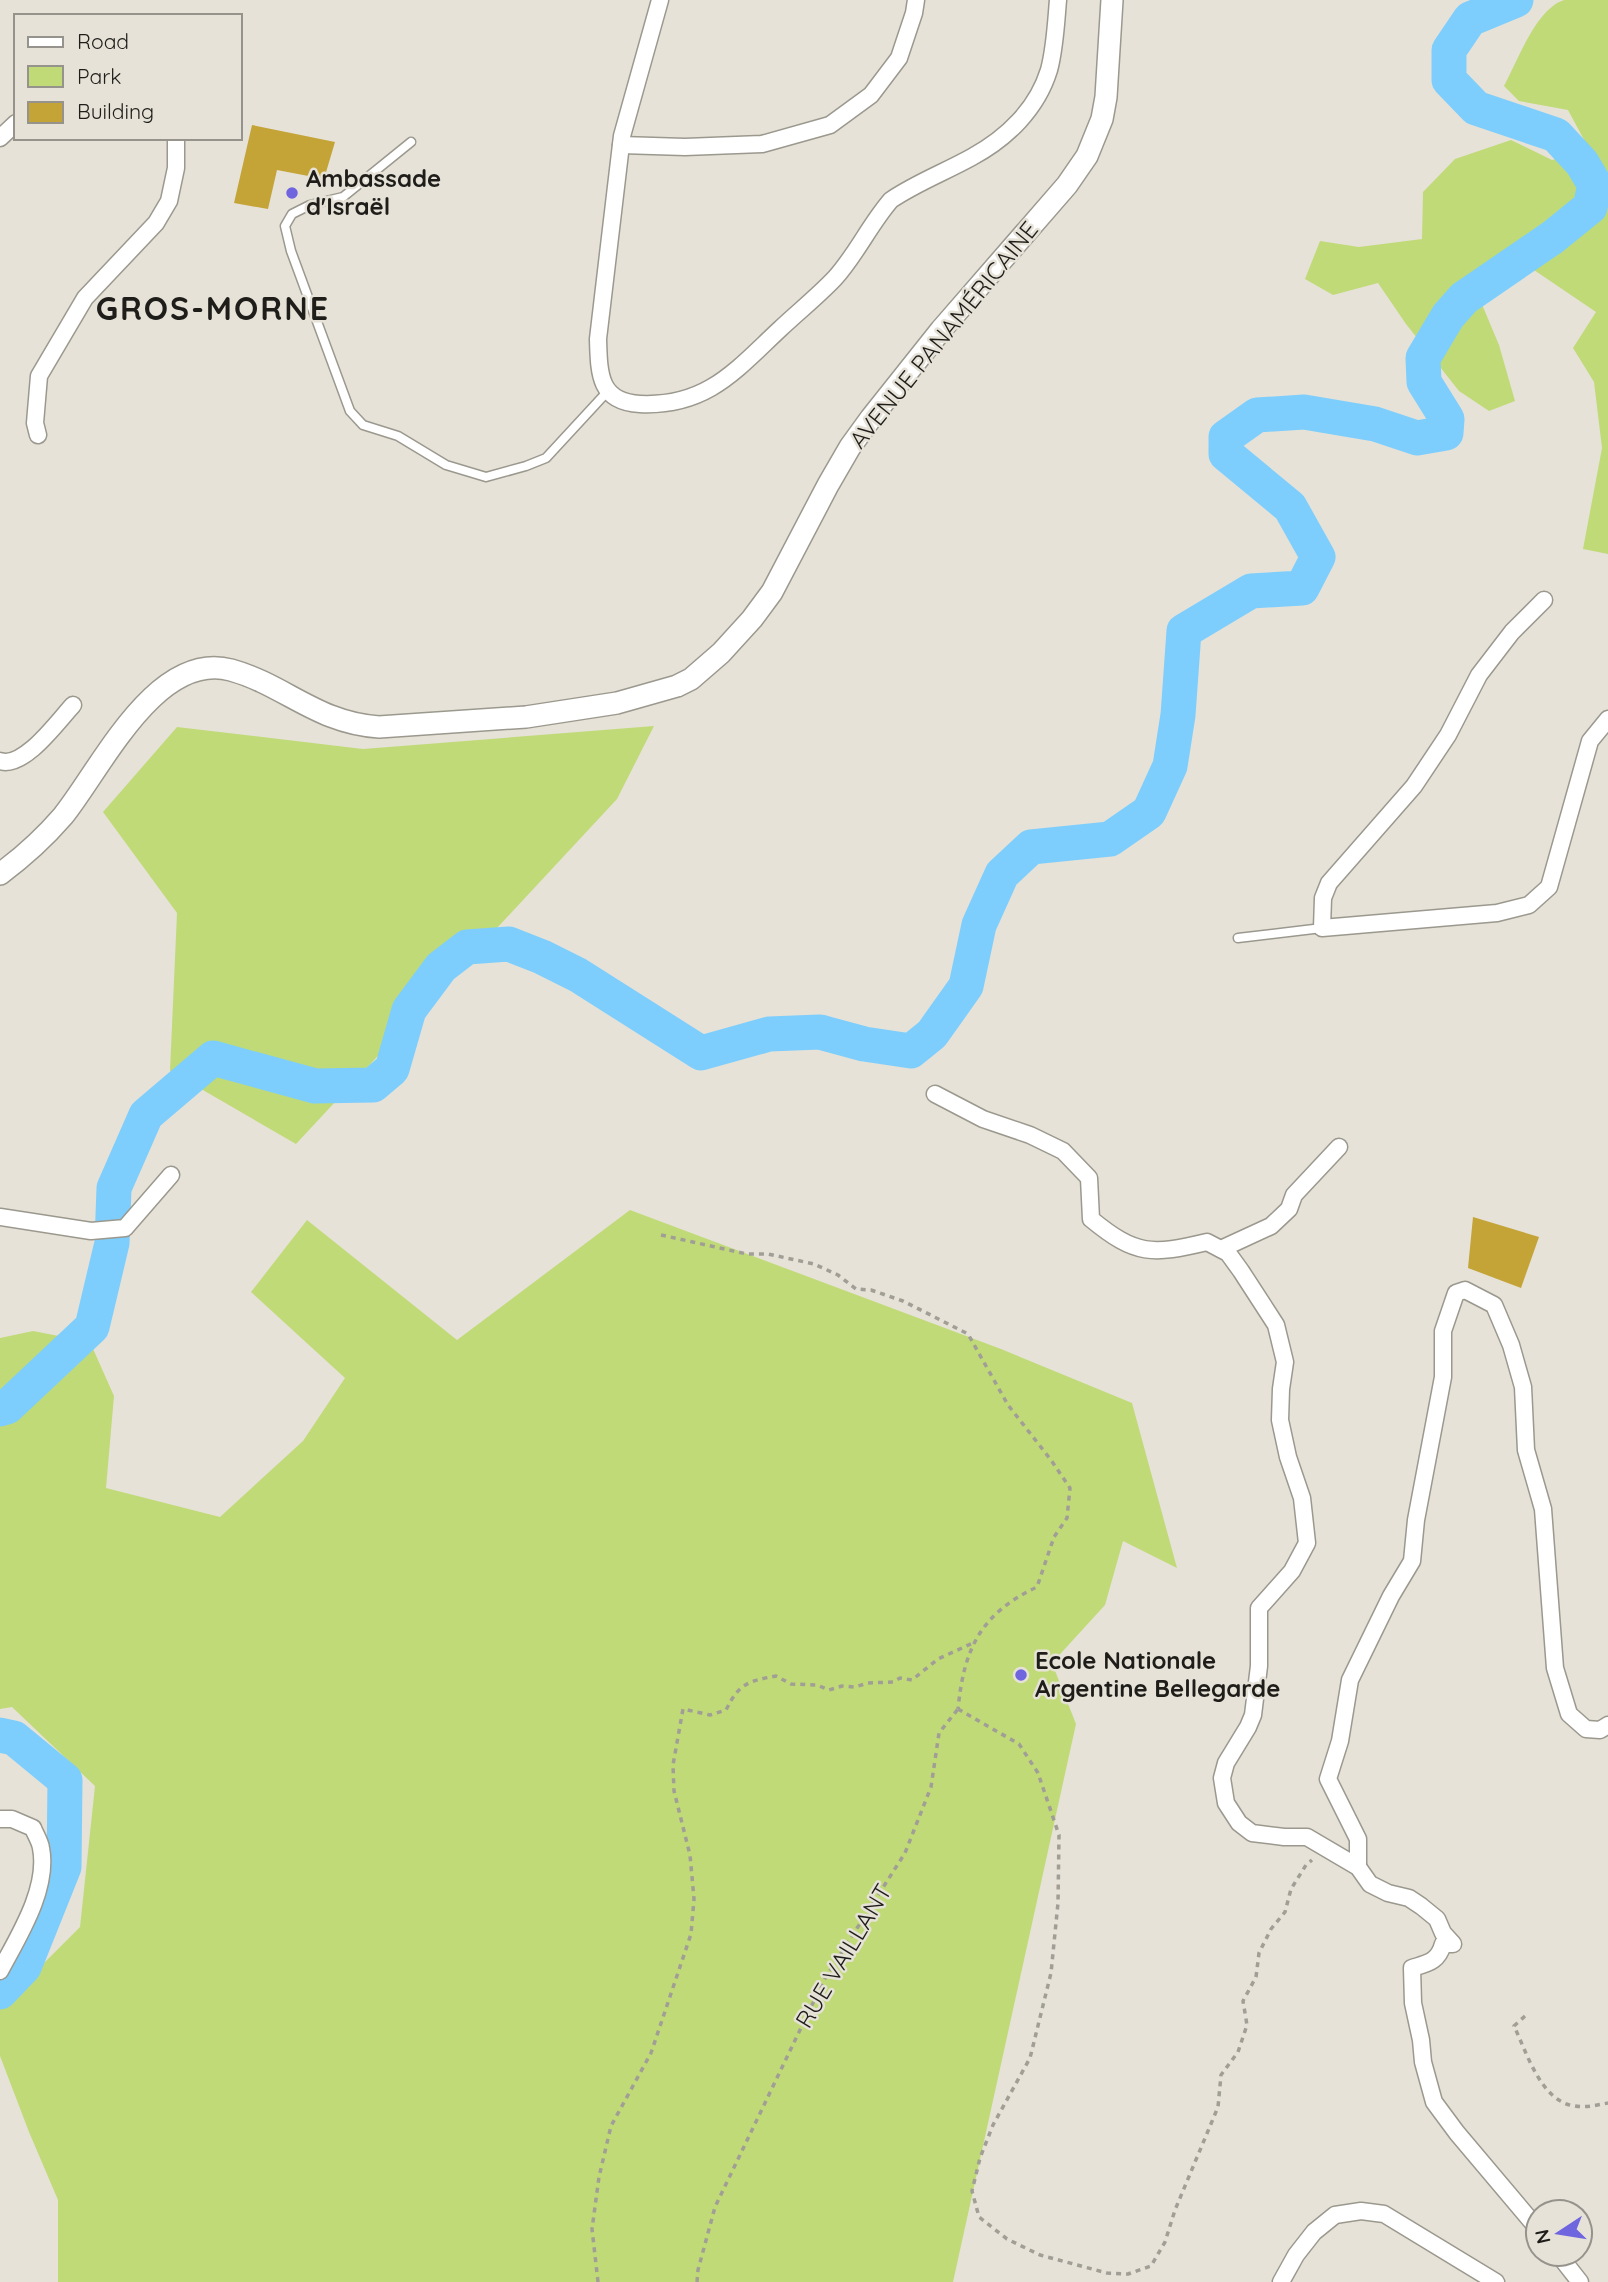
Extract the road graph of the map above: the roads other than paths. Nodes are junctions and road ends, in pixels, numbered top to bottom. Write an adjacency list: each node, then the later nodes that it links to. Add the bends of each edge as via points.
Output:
1 (660, 0): 8 (street)
2 (916, 0): 8 (street, via 899,58 872,95 830,125 762,144 685,147)
3 (1058, 0): 10 (street, via 1049,71 1026,115 990,146 891,200 835,278 725,381 698,396 656,404 625,403)
4 (1112, 0): 16 (main road, AVENUE PANAMÉRICAINE, via 1106,97 1087,156 871,418 828,485 772,592 699,673 677,686 617,703 526,717 379,727 333,718 230,670 200,671 169,682 150,698 63,815)
5 (14, 126): 6 (street)
6 (0, 138)
7 (176, 140): 11 (street, via 169,201 156,223 85,298 38,376 34,424)
8 (622, 141): 10 (street, via 598,339 599,371)
9 (411, 142): 10 (lane, via 343,197 292,214 285,226 350,411 363,425 398,436 446,465 486,477 546,458)
10 (607, 392)
11 (38, 435)
12 (1544, 600): 17 (street, via 1479,675 1414,786 1329,883 1323,898)
13 (73, 705): 15 (street, via 25,757)
14 (1608, 719): 17 (street, via 1590,741 1549,887 1530,905 1497,913)
15 (0, 761)
16 (0, 874)
17 (1322, 928): 18 (lane)
18 (1238, 938)
19 (935, 1094): 23 (street, via 1063,1151 1089,1178 1091,1219 1111,1235 1135,1247 1167,1251 1207,1242)
20 (1339, 1147): 23 (street, via 1271,1226)
21 (171, 1175): 22 (street, via 125,1228 91,1231)
22 (0, 1217)
23 (1221, 1249): 26 (street, via 1276,1325 1286,1362 1280,1420 1302,1498 1307,1543 1292,1571 1259,1608 1253,1715 1226,1763 1222,1778 1226,1803 1252,1833 1307,1837)
24 (1608, 1725): 26 (street, via 1586,1729 1569,1714 1555,1668 1543,1509 1526,1450 1523,1387 1511,1345 1494,1306 1465,1290 1455,1293 1443,1331 1443,1377 1412,1561 1350,1680 1328,1779 1358,1839)
25 (0, 1819): 27 (street, via 33,1828 41,1847 41,1873 30,1915)
26 (1358, 1867): 28 (street, via 1370,1884 1421,1906 1437,1919 1453,1944 1443,1944 1433,1962 1412,1968 1423,2062 1434,2102)
27 (0, 1971)
28 (1524, 2212)
29 (1569, 2268): 32 (street)
30 (1281, 2282): 31 (street, via 1314,2232 1335,2215 1361,2211 1384,2214)
31 (1496, 2282)
32 (1580, 2282)

